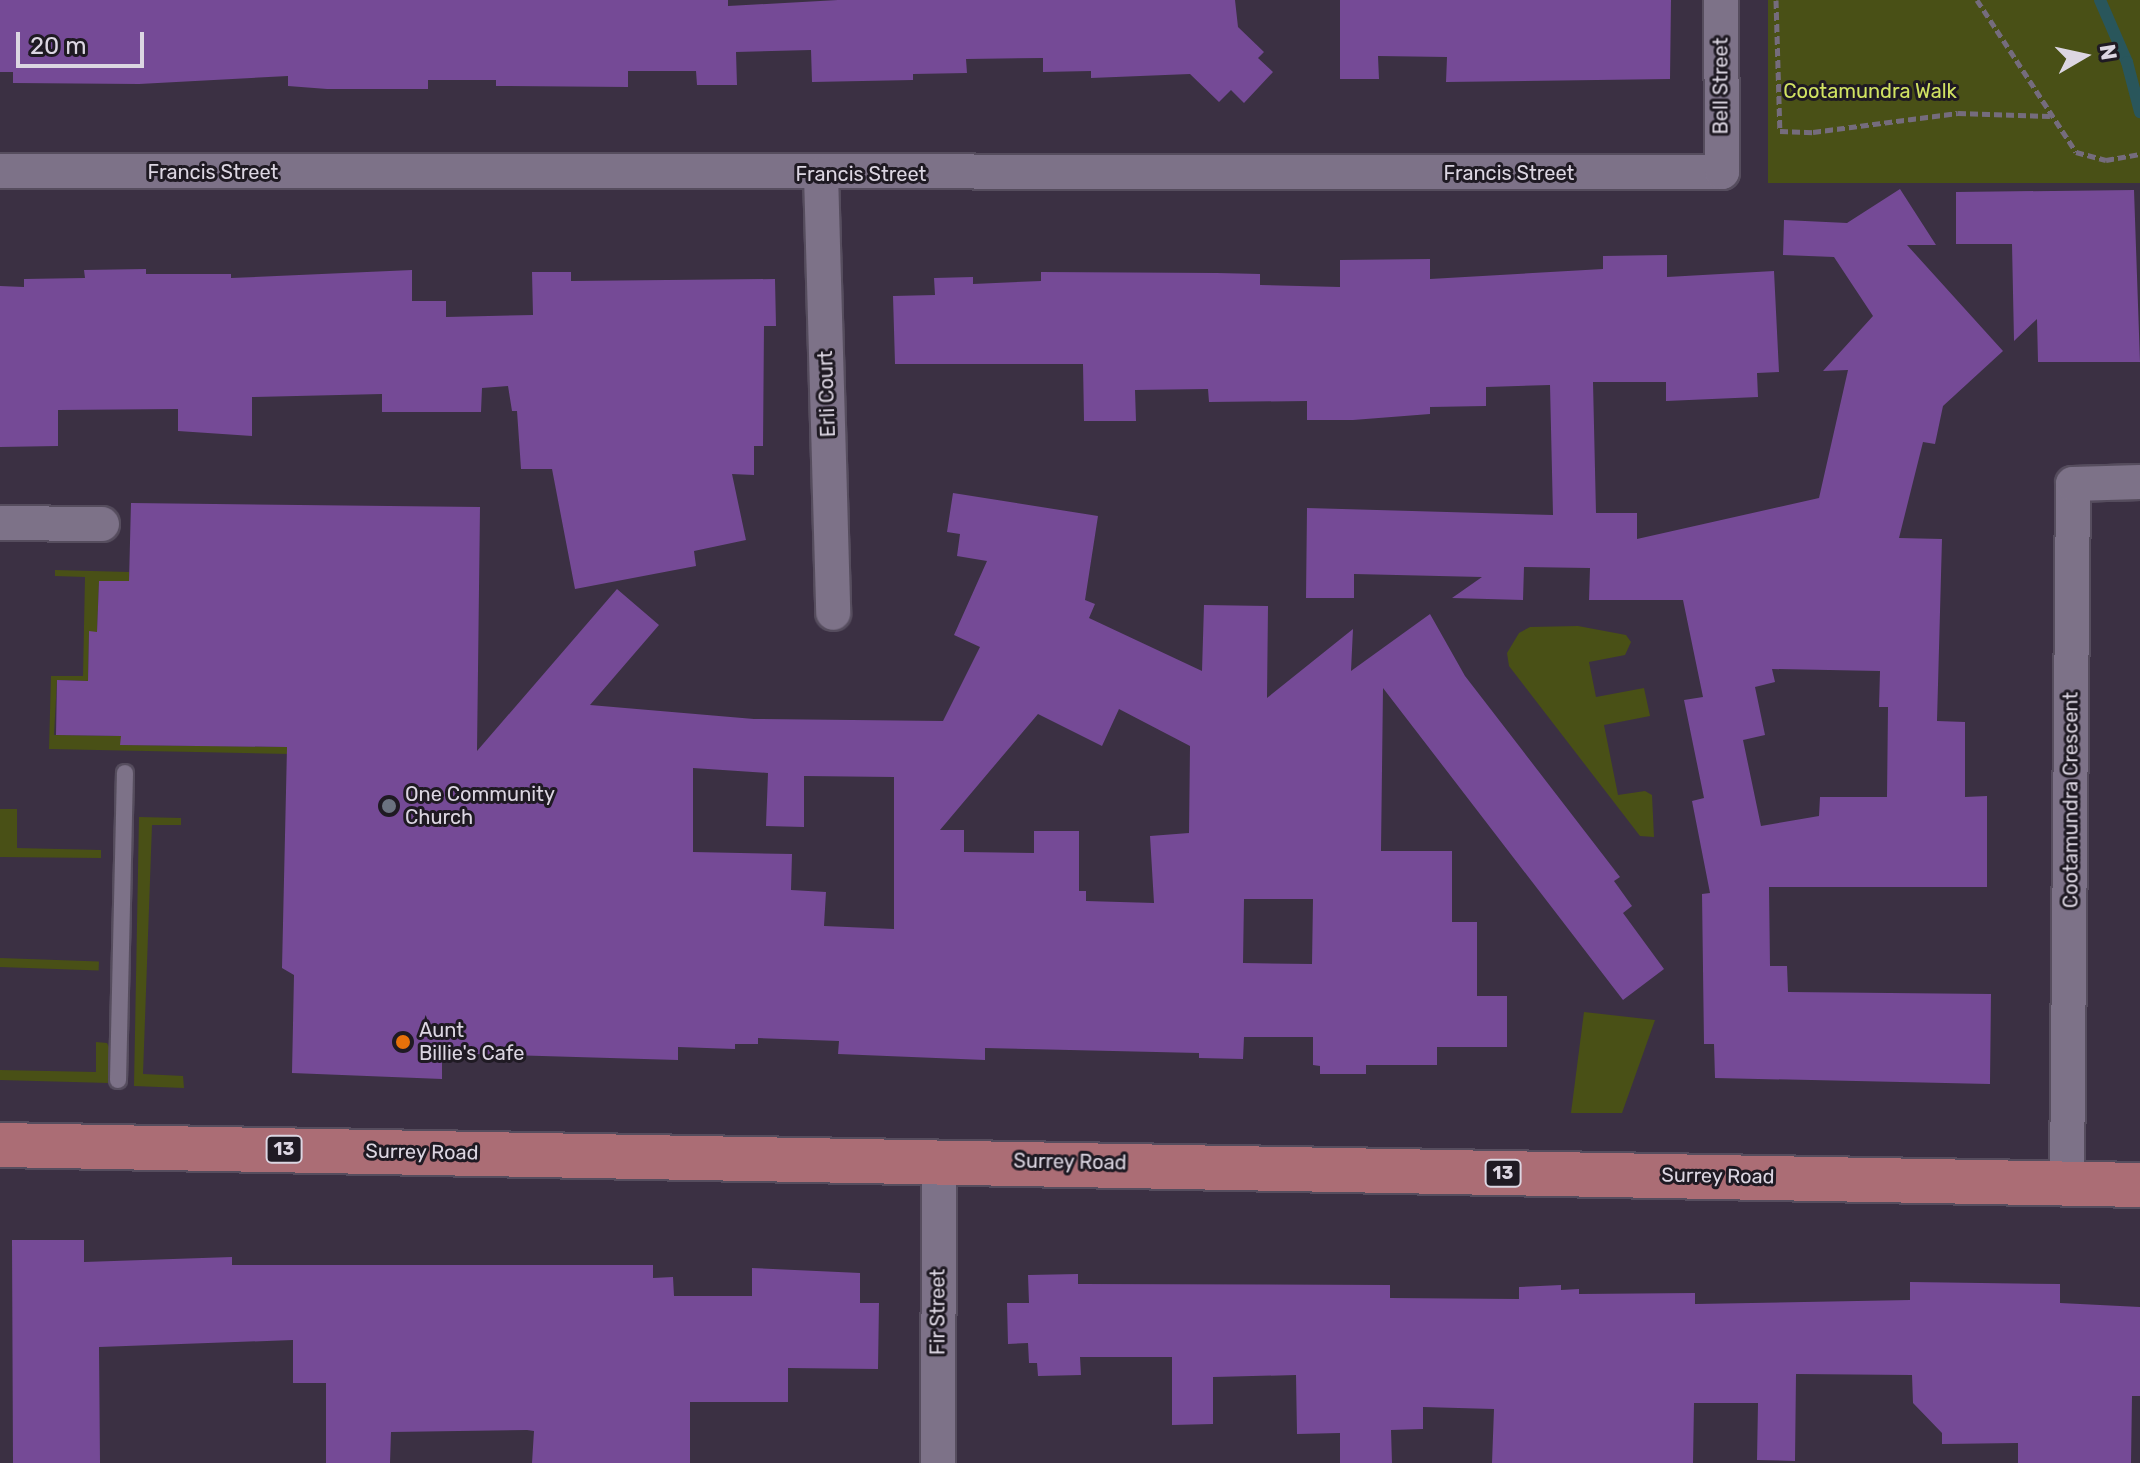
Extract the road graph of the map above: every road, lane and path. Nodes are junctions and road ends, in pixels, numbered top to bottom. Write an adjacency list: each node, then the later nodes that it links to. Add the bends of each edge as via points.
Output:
1 (1721, 0): 7 (street, Bell Street)
2 (1776, 0): 4 (path, via 1780,131 1813,132 1958,113)
3 (1977, 0): 4 (path)
4 (2050, 116): 5 (path, via 2076,152 2106,160)
5 (2140, 154)
6 (0, 171): 8 (street, Francis Street)
7 (1722, 172): 8 (street, Francis Street)
8 (821, 174): 12 (street, Erli Court)
9 (2140, 482): 17 (street, Cootamundra Crescent, via 2073,484)
10 (0, 523): 11 (street)
11 (102, 524)
12 (833, 613)
13 (125, 773): 14 (lane)
14 (118, 1080)
15 (0, 1145): 16 (main road, Surrey Road / 13)
16 (939, 1161): 17 (main road, Surrey Road / 13); 19 (street, Fir Street)
17 (2067, 1183): 18 (main road, Surrey Road / 13)
18 (2140, 1185)
19 (938, 1463)

